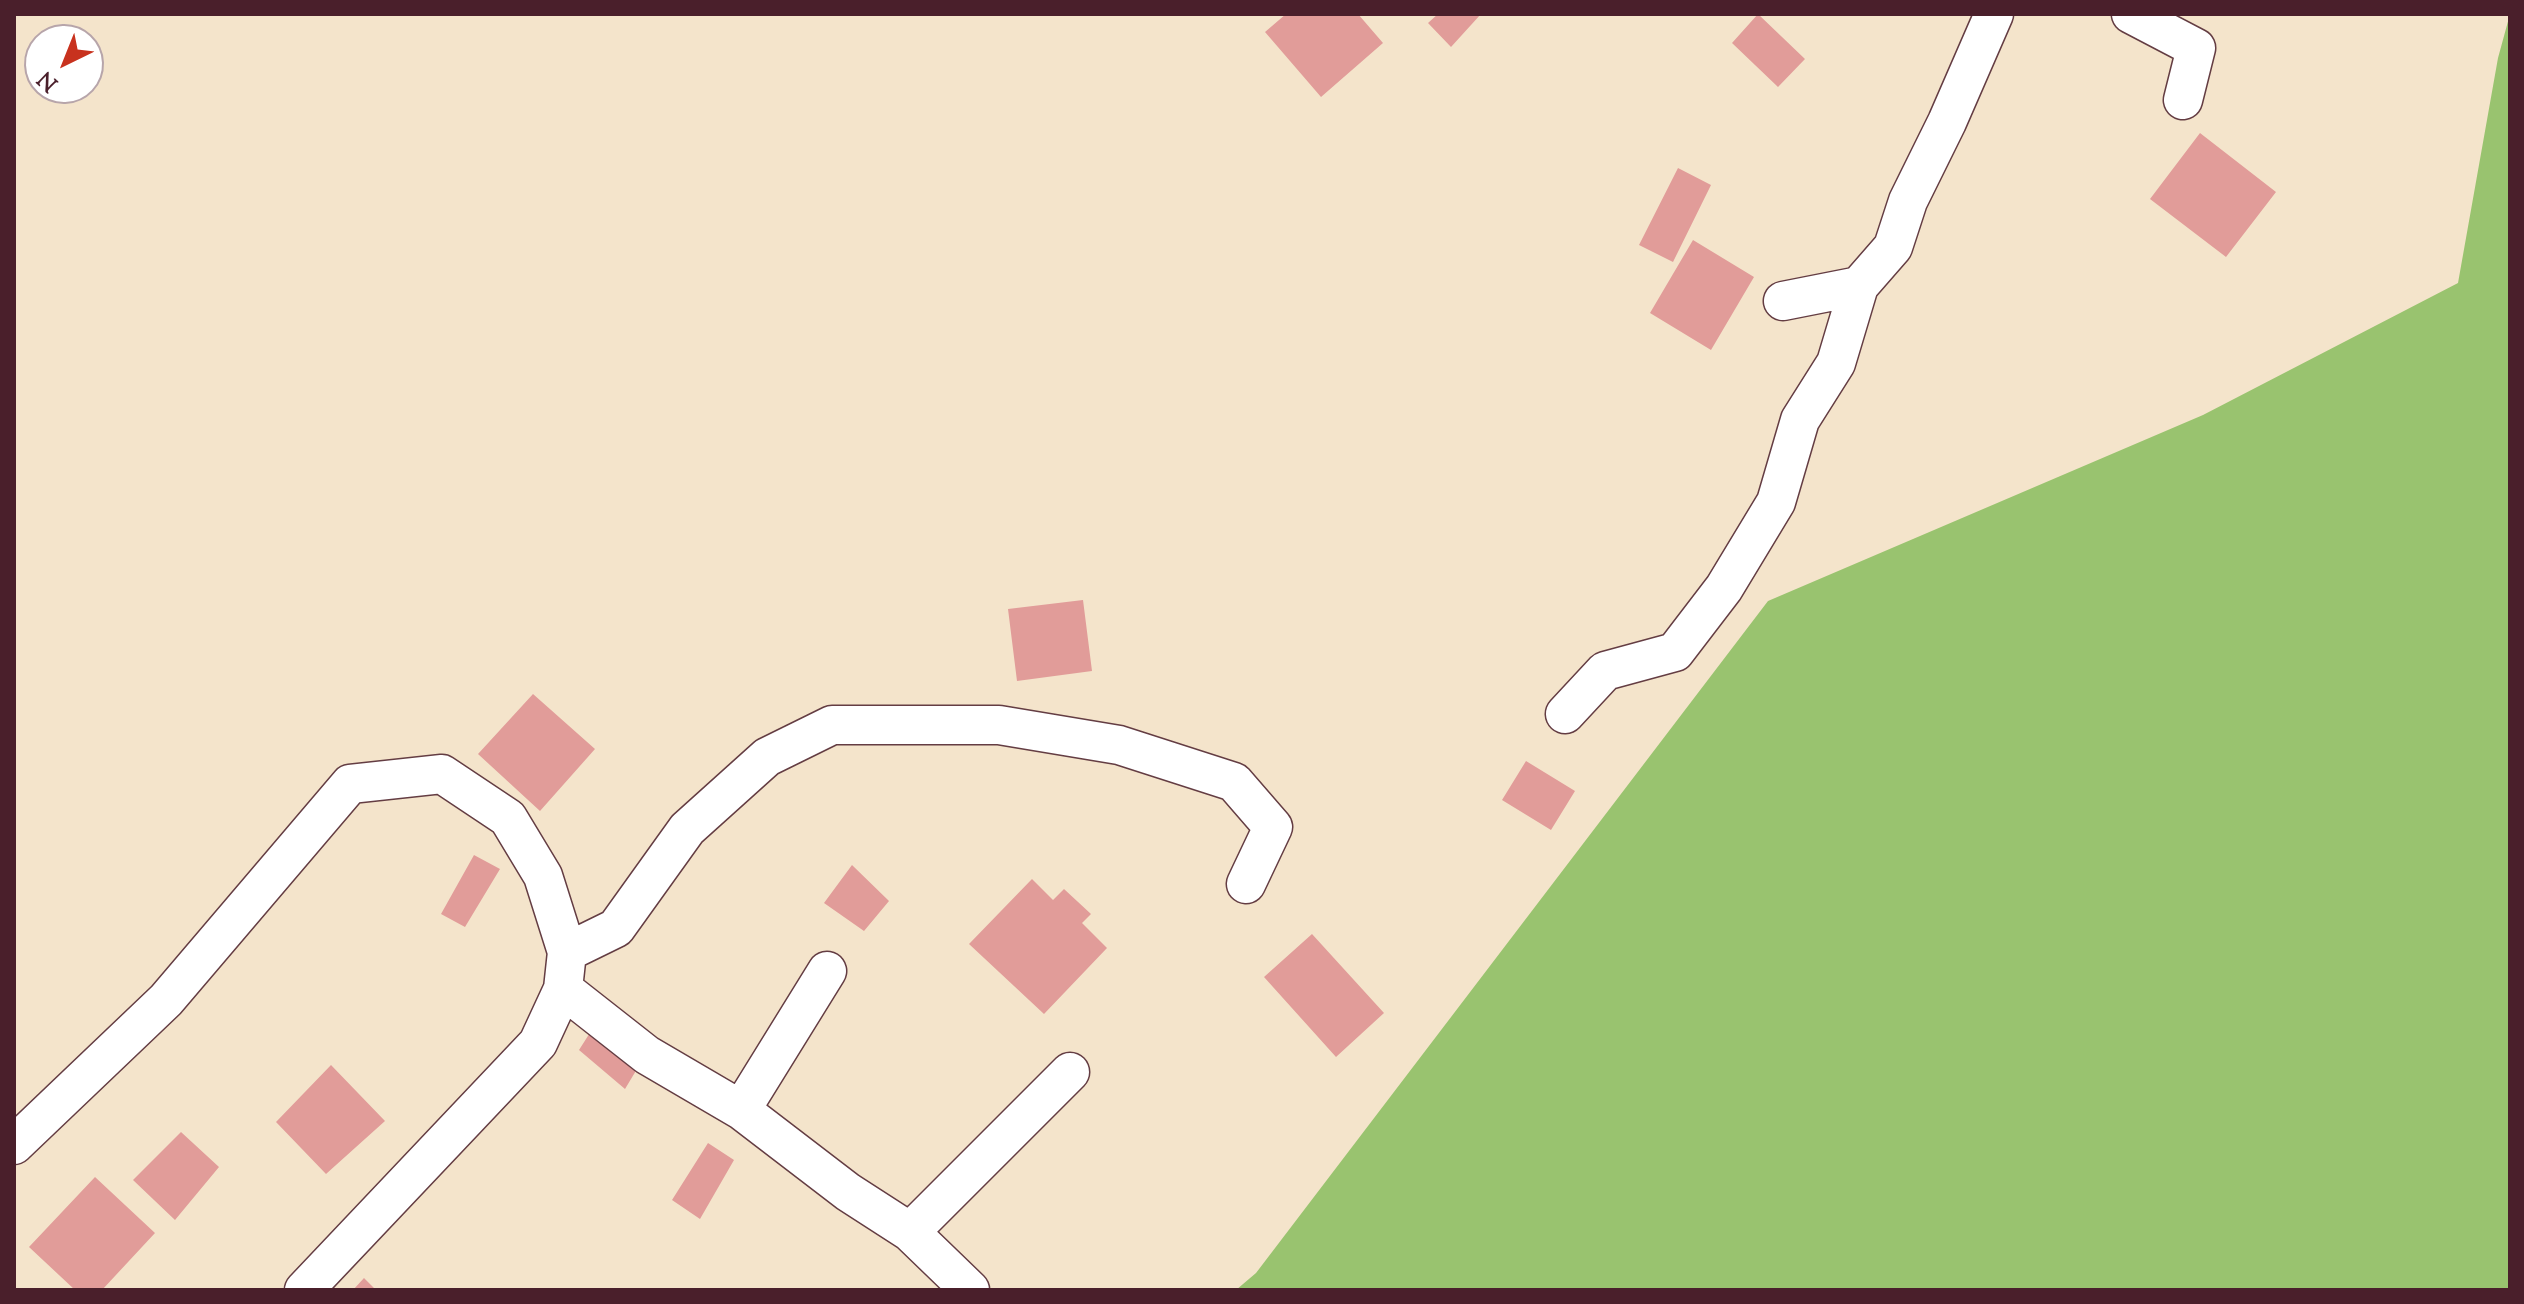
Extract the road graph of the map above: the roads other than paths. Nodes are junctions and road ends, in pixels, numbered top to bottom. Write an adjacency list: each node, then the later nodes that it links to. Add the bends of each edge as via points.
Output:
1 (1994, 14): 4 (street, via 1908,201 1893,247)
2 (2131, 14): 3 (street, via 2196,48)
3 (2183, 100)
4 (1859, 286): 5 (street); 6 (street, via 1836,363 1800,420 1776,502 1724,588 1675,652 1605,671)
5 (1783, 301)
6 (1565, 714)
7 (1246, 884): 8 (street, via 1273,827 1234,782 1119,745 999,725 832,725 767,757 687,829 616,928)
8 (565, 970): 11 (street, via 647,1055); 12 (street, via 543,876 508,818 442,774 350,784 166,1000); 14 (street, via 538,1043)
9 (827, 971): 11 (street)
10 (1070, 1072): 13 (street)
11 (741, 1110): 13 (street)
12 (14, 1145)
13 (910, 1232): 15 (street)
14 (304, 1290)
15 (970, 1290)

